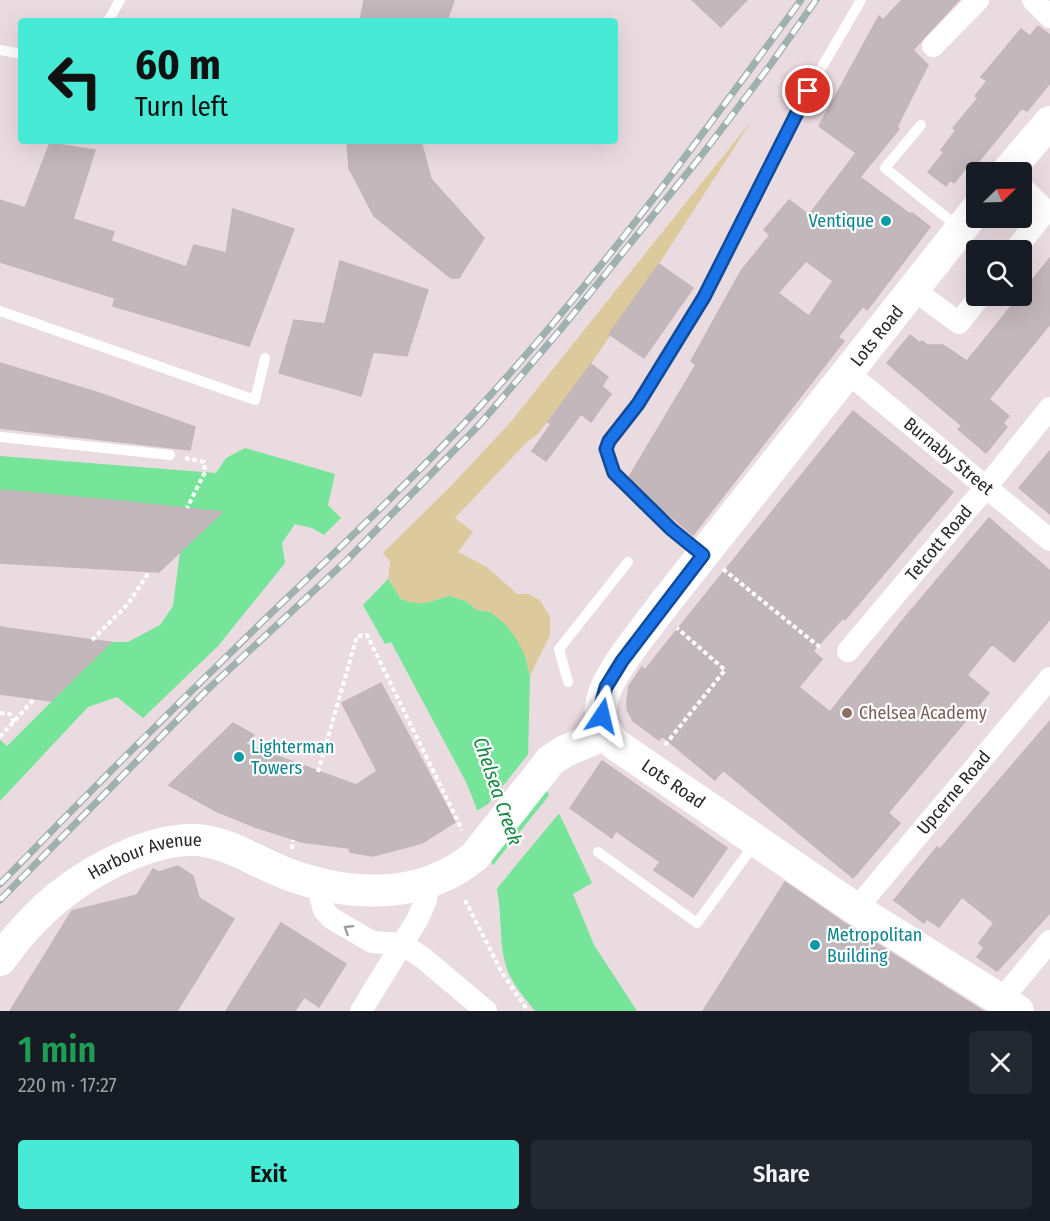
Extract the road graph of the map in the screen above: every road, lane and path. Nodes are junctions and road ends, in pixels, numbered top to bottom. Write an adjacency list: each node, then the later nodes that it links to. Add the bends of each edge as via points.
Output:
1 (120, 0): 6 (lane)
2 (861, 0): 28 (lane, via 808,91 704,297 606,449 614,473)
3 (978, 0): 7 (street)
4 (1033, 0): 5 (street)
5 (1050, 17)
6 (110, 18)
7 (933, 46)
8 (0, 50): 9 (lane)
9 (18, 53)
10 (1050, 122): 12 (street)
11 (921, 125): 14 (lane, via 885,168)
12 (1016, 162)
13 (1032, 197): 16 (street, via 1046,211)
14 (966, 217)
15 (966, 223): 17 (street, Lots Road)
16 (1023, 240)
17 (914, 290): 18 (street, via 959,323); 21 (street, Lots Road)
18 (972, 306)
19 (0, 311): 20 (lane, via 255,400)
20 (265, 358)
21 (847, 372): 25 (street, Burnaby Street); 28 (street, Lots Road)
22 (1050, 408): 25 (street, Tetcott Road)
23 (0, 437): 24 (lane)
24 (170, 454): 26 (path, via 204,462 205,472)
25 (987, 486): 27 (street, Burnaby Street); 34 (street, Tetcott Road)
26 (187, 508)
27 (1050, 540)
28 (703, 555): 31 (street, Lots Road); 33 (path)
29 (628, 562): 36 (lane, via 560,649)
30 (149, 572): 32 (path, via 128,604)
31 (660, 609): 40 (street, Lots Road, via 606,687 601,705); 42 (path, via 725,670)
32 (92, 640)
33 (822, 649)
34 (848, 651)
35 (1050, 678): 50 (street, Upcerne Road)
36 (568, 682)
37 (34, 699): 39 (path)
38 (0, 713): 39 (path, via 10,714)
39 (14, 723): 41 (path)
40 (606, 734): 42 (street, Lots Road); 46 (street, Harbour Avenue, via 551,760)
41 (0, 737)
42 (648, 767): 44 (street, Lots Road)
43 (318, 772): 46 (path, via 357,636 367,635)
44 (757, 840): 45 (lane, via 697,923); 50 (street, Lots Road)
45 (598, 852)
46 (477, 853): 47 (street, Harbour Avenue, via 462,866)
47 (428, 883): 48 (street, Harbour Avenue, via 384,891); 52 (street, via 426,900)
48 (320, 884): 52 (street, one-way to 48, via 372,942 332,918 324,910); 53 (street, Harbour Avenue, via 211,842 177,840 154,845 76,882 32,921)
49 (465, 900): 57 (path, via 501,971)
50 (856, 909): 54 (street, Lots Road)
51 (1050, 941): 54 (street)
52 (402, 944): 55 (street); 56 (street)
53 (0, 960)
54 (1010, 1006)
55 (360, 1011)
56 (486, 1011)
57 (528, 1011)

